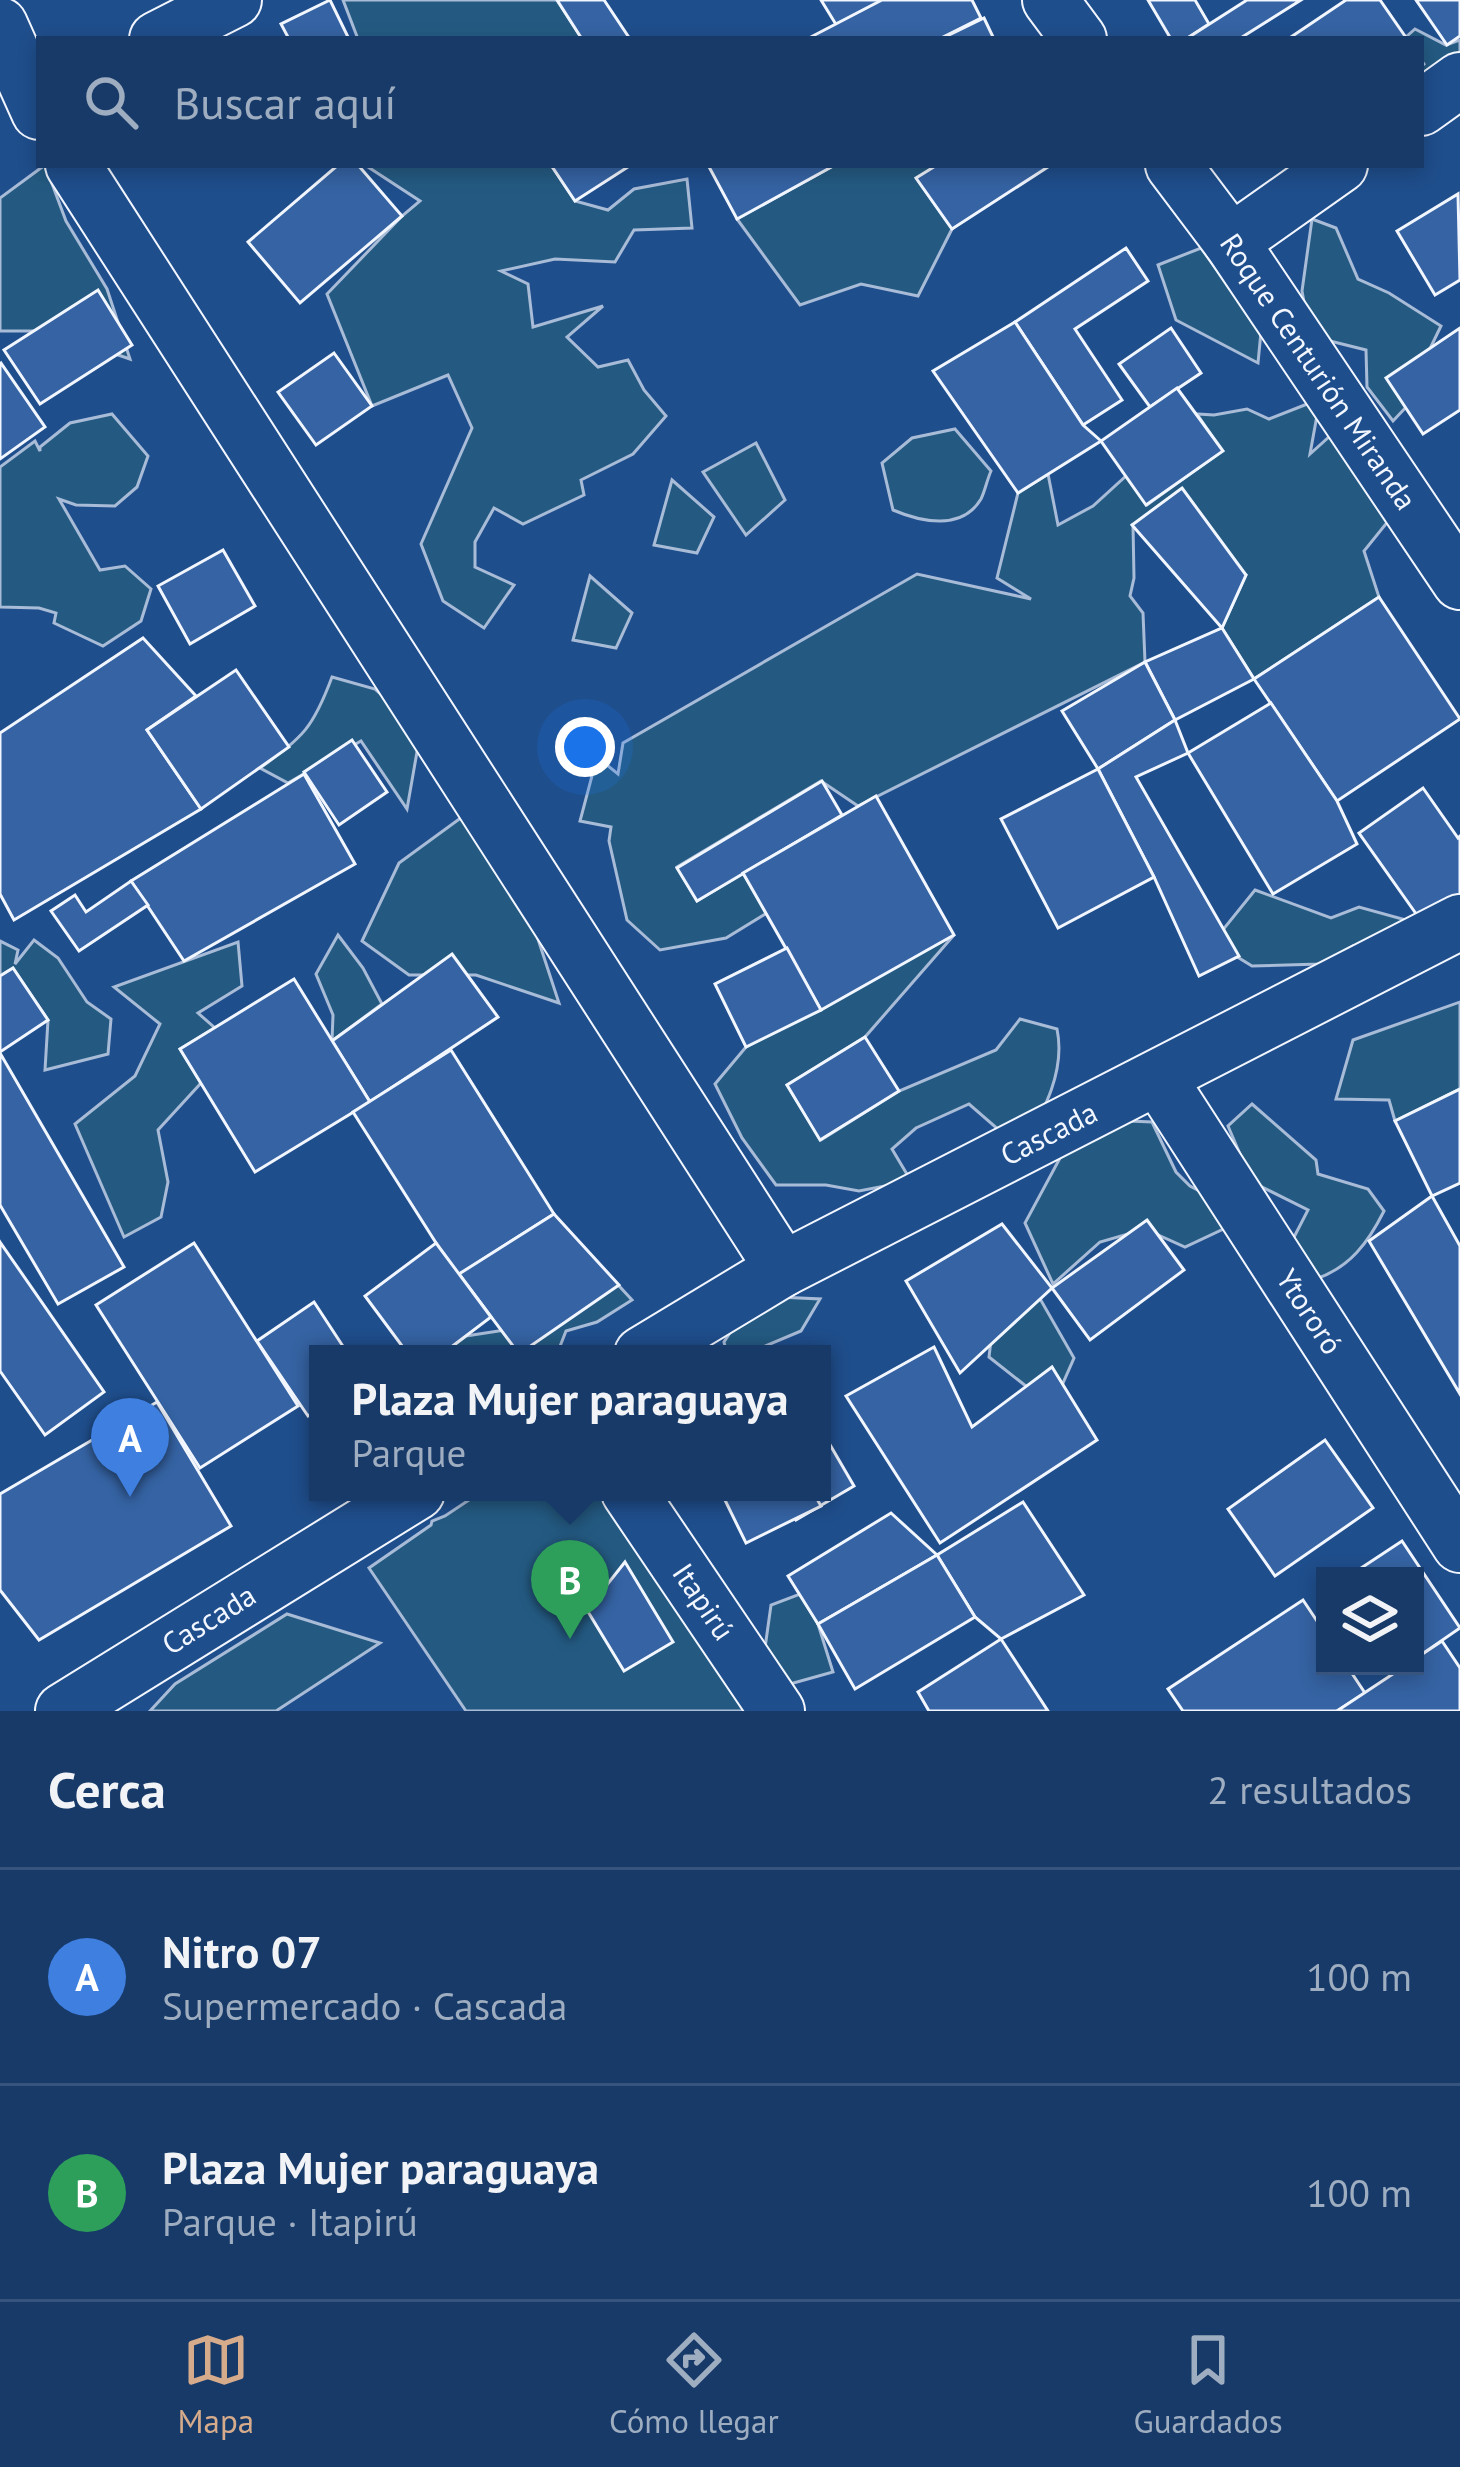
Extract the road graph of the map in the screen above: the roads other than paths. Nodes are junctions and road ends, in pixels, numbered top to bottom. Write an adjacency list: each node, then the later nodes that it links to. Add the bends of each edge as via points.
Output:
1 (234, 0): 4 (street)
2 (1050, 0): 5 (street)
3 (0, 25): 8 (street)
4 (163, 36)
5 (1077, 36)
6 (1460, 80): 7 (street)
7 (1424, 106)
8 (28, 110)
9 (75, 168): 16 (street)
10 (1175, 168): 12 (street, Roque Centurión Miranda)
11 (1336, 168): 12 (street)
12 (1231, 242): 13 (street, Roque Centurión Miranda)
13 (1460, 581)
14 (1460, 922): 15 (street, Cascada)
15 (1159, 1078): 16 (street, Cascada); 20 (street, Ytororó)
16 (783, 1269): 17 (street, Cascada)
17 (657, 1345)
18 (402, 1501): 21 (street, Cascada)
19 (635, 1501): 22 (street, Itapirú)
20 (1460, 1545)
21 (63, 1711)
22 (777, 1711)

